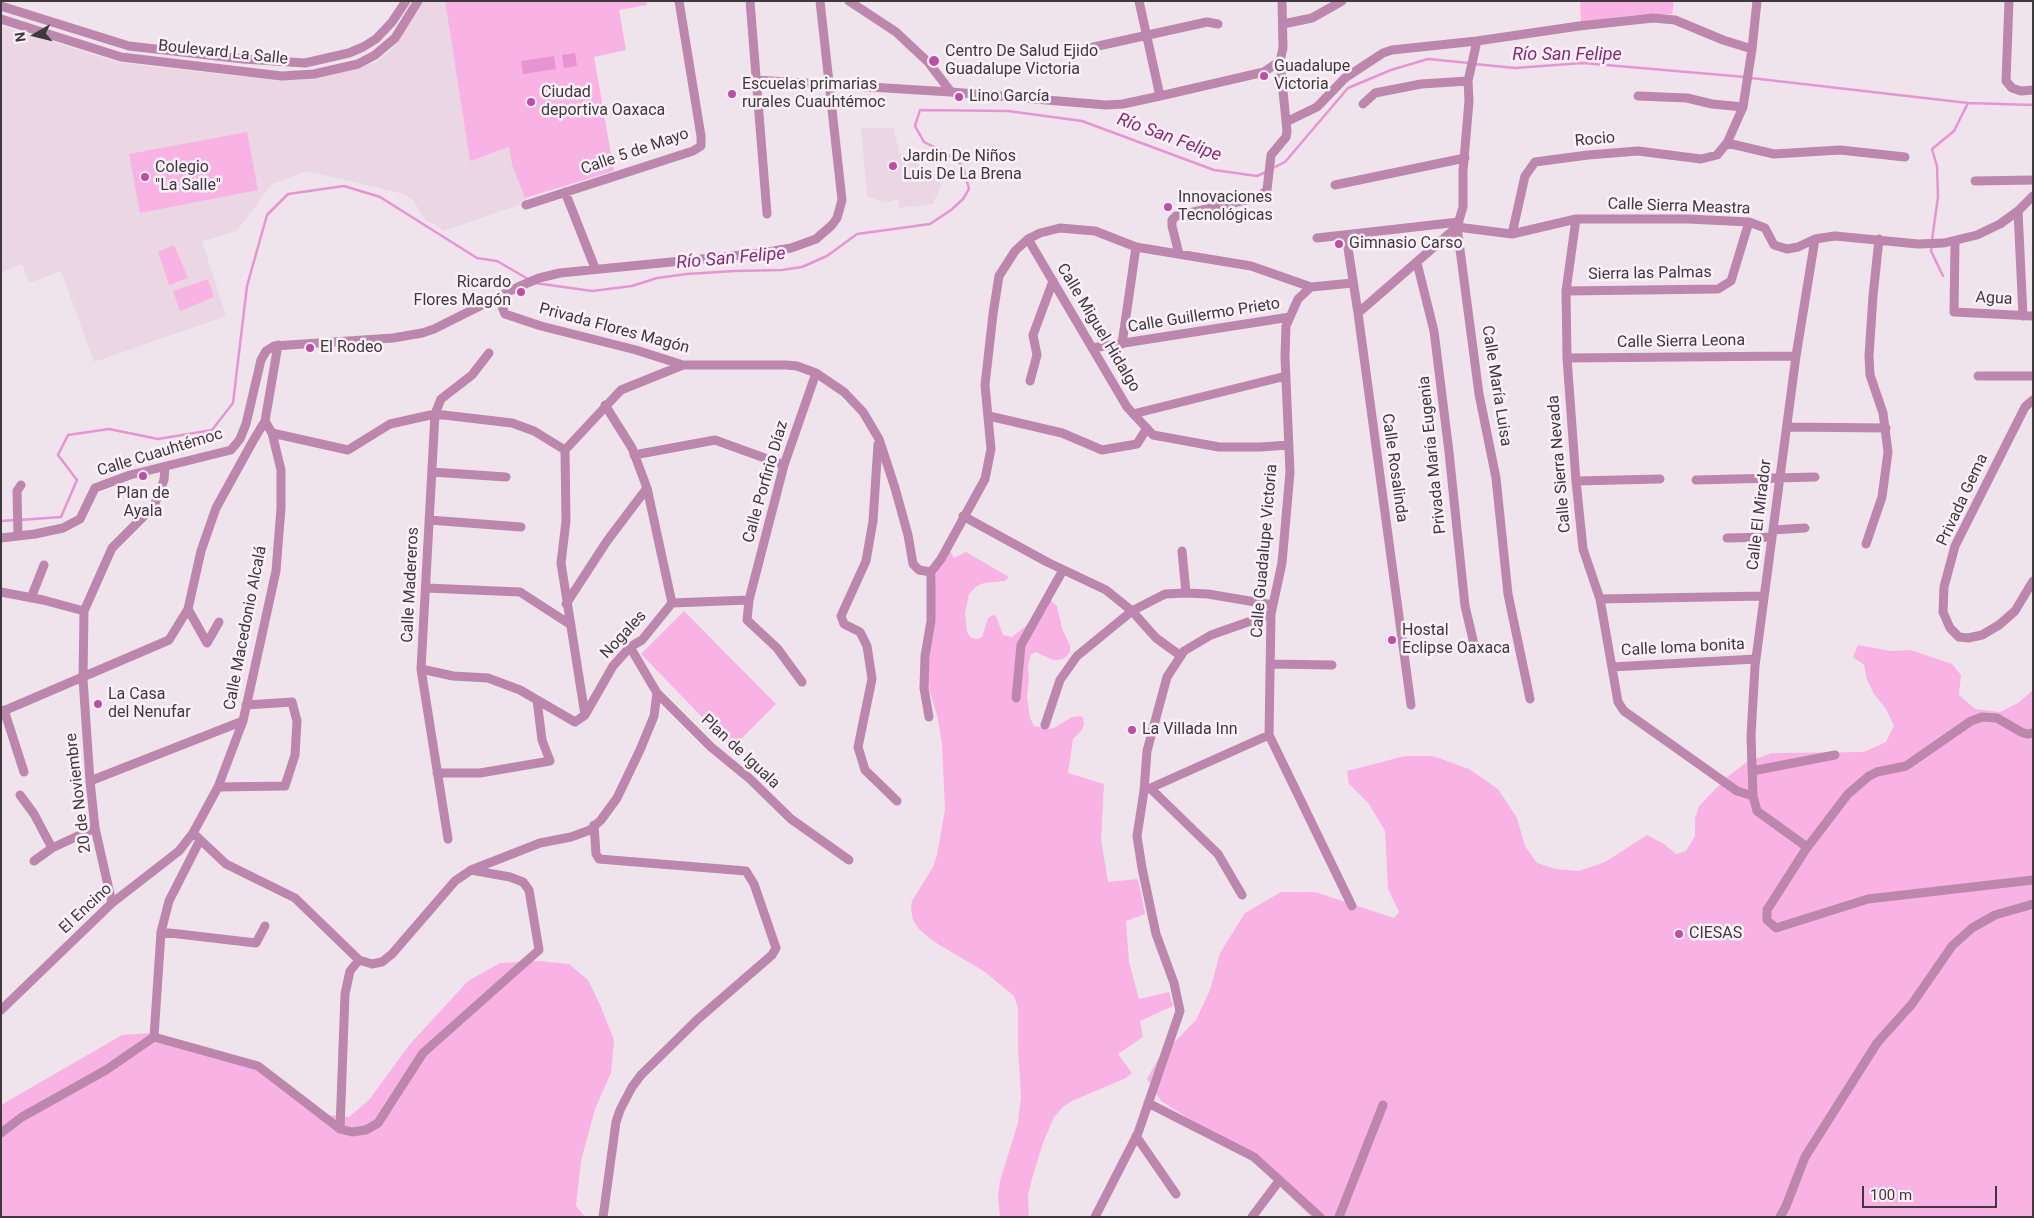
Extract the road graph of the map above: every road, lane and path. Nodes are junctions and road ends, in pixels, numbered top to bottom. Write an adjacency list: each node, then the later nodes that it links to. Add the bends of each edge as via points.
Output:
1 (406, 1): 12 (street, Boulevard La Salle, via 392,22 363,47 304,63 129,46)
2 (418, 1): 13 (street, Boulevard La Salle, via 395,38 375,55 358,64 314,74 282,76 121,57)
3 (679, 1): 37 (street, Calle 5 de Mayo, via 701,146)
4 (750, 1): 22 (street)
5 (820, 1): 23 (street)
6 (849, 1): 25 (street, via 896,32 928,62)
7 (1139, 1): 16 (street)
8 (1282, 1): 15 (street)
9 (1342, 1): 15 (street, via 1312,18)
10 (1757, 1): 18 (street)
11 (2009, 1): 24 (street, via 2006,81 2012,88)
12 (1, 6)
13 (1, 18)
14 (1218, 24): 16 (street, via 1207,22)
15 (1283, 24): 20 (street)
16 (1146, 35): 19 (street); 26 (street)
17 (1477, 41): 18 (street, via 1659,18 1684,23); 21 (street, Calle María Luisa); 30 (street, via 1383,53 1340,81 1317,107)
18 (1752, 49): 29 (street)
19 (1080, 50)
20 (1280, 61): 26 (street, via 1264,72); 30 (street)
21 (1469, 79): 28 (street, via 1375,93); 33 (street, Calle María Luisa)
22 (756, 80): 23 (street); 41 (street)
23 (830, 85): 25 (street); 55 (street, via 842,200 837,218 822,234 805,244 762,253)
24 (2033, 90)
25 (951, 92): 26 (street, via 1106,105)
26 (1160, 96)
27 (1638, 96): 29 (street, via 1686,98)
28 (1363, 104)
29 (1742, 107): 31 (street)
30 (1286, 122): 53 (street, via 1287,134 1270,160 1266,193 1176,216 1172,226)
31 (1727, 143): 32 (street, via 1774,154 1840,150); 45 (street, Rocio, via 1717,155 1701,160 1638,151 1535,162 1525,176)
32 (1905, 157)
33 (1465, 158): 36 (street); 44 (street, Calle María Luisa, via 1463,207)
34 (1975, 180): 35 (street)
35 (2033, 180)
36 (1335, 185)
37 (565, 192): 39 (street, Calle 5 de Mayo); 55 (street)
38 (2033, 196): 40 (street, Calle Sierra Meastra)
39 (526, 205)
40 (2018, 211): 51 (street, Calle Sierra Meastra, via 1992,228); 62 (street)
41 (767, 214)
42 (1576, 219): 43 (street, Calle Sierra Meastra); 45 (street, Calle Sierra Meastra); 59 (street, Calle Sierra Nevada)
43 (1750, 222): 49 (street, Calle Sierra Meastra, via 1764,228 1774,245 1787,249); 59 (street, Sierra las Palmas, via 1731,281 1718,289)
44 (1458, 224): 45 (street, Calle Sierra Meastra); 46 (street, Calle Sierra Meastra); 54 (street); 142 (street, Calle María Luisa, via 1480,394 1496,478 1508,594)
45 (1512, 234)
46 (1346, 235): 47 (street, Calle Sierra Meastra); 57 (street, Calle Rosalinda)
47 (1317, 238)
48 (1028, 239): 52 (street, via 1060,228 1095,231); 56 (street, Calle Miguel Hidalgo); 80 (street, via 1015,251 1000,276 985,385)
49 (1815, 239): 50 (street, Calle Sierra Meastra, via 1835,236); 68 (street, Calle El Mirador)
50 (1879, 239): 51 (street, Calle Sierra Meastra, via 1918,244); 84 (street, via 1869,356 1870,375)
51 (1955, 242): 62 (street, Agua, via 1954,312)
52 (1136, 247): 53 (street); 64 (street)
53 (1179, 254): 58 (street, via 1251,266)
54 (1417, 263): 61 (street); 130 (street, Privada María Eugenia, via 1434,331 1465,606)
55 (595, 268): 60 (street, via 539,278)
56 (1053, 281): 66 (street, Calle Miguel Hidalgo); 75 (street, via 1033,335 1036,355)
57 (1353, 283): 58 (street); 61 (street, Calle Rosalinda)
58 (1311, 287): 63 (street, Calle Guadalupe Victoria, via 1298,298)
59 (1566, 291): 69 (street, Calle Sierra Nevada)
60 (498, 297): 65 (street, via 434,329 408,336); 70 (street, Privada Flores Magón, via 505,314)
61 (1358, 313): 144 (street, Calle Rosalinda)
62 (2028, 316)
63 (1290, 317): 64 (street, Calle Guillermo Prieto); 72 (street, Calle Guadalupe Victoria, via 1286,326)
64 (1122, 344): 66 (street, Calle Guillermo Prieto)
65 (278, 345): 81 (street); 91 (street, Calle Cuauhtémoc, via 266,351 261,360 246,424 231,450)
66 (1092, 348): 79 (street, Calle Miguel Hidalgo)
67 (489, 353): 78 (street, Calle Madereros, via 472,375 441,399)
68 (1796, 356): 69 (street, Calle Sierra Leona); 82 (street, Calle El Mirador)
69 (1566, 358): 98 (street, Calle Sierra Nevada)
70 (683, 365): 71 (street, Privada Flores Magón, via 786,365); 77 (street, via 621,390)
71 (816, 373): 86 (street, Privada Flores Magón, via 844,392 863,412); 90 (street, Calle Porfirio Díaz)
72 (1286, 376): 79 (street); 87 (street, Calle Guadalupe Victoria)
73 (1978, 376): 74 (street)
74 (2033, 376)
75 (1030, 380)
76 (2033, 400): 114 (street, Privada Gema, via 2025,407 1955,546 1944,587 1943,612 1950,628 1958,637 1982,635 2015,611)
77 (605, 405): 88 (street); 89 (street)
78 (435, 414): 85 (street, via 390,424 348,450); 88 (street, via 512,423 534,431); 92 (street, Calle Madereros)
79 (1133, 414): 83 (street, Calle Miguel Hidalgo)
80 (989, 416): 83 (street, via 1062,432 1102,450 1137,444); 101 (street, via 991,449 984,478)
81 (266, 421): 85 (street, Calle Macedonio Alcalá); 124 (street, via 216,508)
82 (1787, 427): 84 (street); 95 (street, Calle El Mirador)
83 (1147, 428): 87 (street, Calle Miguel Hidalgo, via 1153,435 1220,446)
84 (1886, 428): 109 (street, via 1888,452 1882,497)
85 (272, 433): 145 (street, Calle Macedonio Alcalá, via 281,470 276,571)
86 (879, 439): 113 (street, Privada Flores Magón, via 898,497 913,564 919,570); 162 (street, via 873,521 866,561 841,616 844,624 860,632 868,646 872,679 858,747 865,770)
87 (1289, 445): 126 (street, Calle Guadalupe Victoria, via 1290,472 1282,563)
88 (565, 450): 123 (street, via 566,521 561,564)
89 (634, 455): 90 (street, via 715,440); 100 (street)
90 (784, 464): 121 (street, Calle Porfirio Díaz)
91 (165, 467): 105 (street, Calle Cuauhtémoc, via 130,475 96,488 80,519 63,528 35,534); 127 (street, via 164,480 154,506 112,548)
92 (432, 472): 93 (street); 102 (street, Calle Madereros)
93 (506, 477)
94 (1815, 477): 95 (street)
95 (1779, 478): 97 (street); 106 (street, Calle El Mirador)
96 (1660, 480): 98 (street)
97 (1696, 480)
98 (1576, 481): 120 (street, Calle Sierra Nevada, via 1583,549)
99 (21, 485): 105 (street, via 16,491)
100 (647, 488): 122 (street); 123 (street, via 606,541)
101 (963, 516): 112 (street); 113 (street)
102 (430, 520): 103 (street); 115 (street, Calle Madereros)
103 (521, 527)
104 (1804, 528): 106 (street)
105 (18, 533): 107 (street, Calle Cuauhtémoc)
106 (1773, 534): 108 (street); 118 (street, Calle El Mirador)
107 (1, 538)
108 (1727, 538)
109 (1866, 544)
110 (1182, 551): 117 (street)
111 (44, 565): 119 (street)
112 (1063, 570): 125 (street, via 1106,590); 141 (street, via 1021,645)
113 (931, 572): 148 (street, via 931,621 924,688)
114 (2033, 581)
115 (426, 588): 129 (street, via 520,592); 137 (street, Calle Madereros)
116 (1, 592): 119 (street)
117 (1186, 593): 125 (street, via 1165,594); 126 (street, via 1208,594)
118 (1764, 596): 120 (street); 133 (street, Calle El Mirador)
119 (31, 598): 127 (street)
120 (1600, 599): 136 (street, Calle Sierra Nevada)
121 (749, 600): 122 (street); 139 (street, Calle Porfirio Díaz, via 747,620 777,648)
122 (672, 603): 131 (street, Nogales, via 642,640)
123 (566, 604): 129 (street)
124 (188, 609): 128 (street, via 208,642); 138 (street, via 169,640)
125 (1132, 610): 132 (street, via 1156,638); 150 (street, via 1077,656 1060,680)
126 (1272, 610): 132 (street, via 1211,635); 134 (street, Calle Guadalupe Victoria)
127 (84, 611): 138 (street, 20 de Noviembre)
128 (219, 622)
129 (571, 626): 147 (street)
130 (1474, 644)
131 (630, 647): 140 (street, Plan de Iguala); 147 (street, Nogales, via 613,666)
132 (1181, 656): 159 (street, via 1167,678 1147,750)
133 (1756, 659): 136 (street, Calle loma bonita); 154 (street, Calle El Mirador)
134 (1271, 664): 135 (street); 152 (street, Calle Guadalupe Victoria)
135 (1332, 665)
136 (1612, 667): 161 (street, Calle Sierra Nevada, via 1618,702 1624,711 1738,791)
137 (421, 669): 143 (street, via 453,676 488,678); 156 (street, Calle Madereros)
138 (84, 679): 146 (street); 157 (street, 20 de Noviembre)
139 (802, 682)
140 (657, 693): 163 (street, via 654,716 623,787 601,820); 169 (street, Plan de Iguala, via 777,807)
141 (1016, 698)
142 (1530, 699)
143 (537, 700): 147 (street, via 575,722); 156 (street, via 542,740 550,761 480,773)
144 (1411, 705)
145 (246, 706): 149 (street, Calle Macedonio Alcalá); 158 (street, via 292,702 297,721 295,755 285,786)
146 (2, 711): 155 (street)
147 (585, 715)
148 (929, 717)
149 (243, 721): 157 (street); 158 (street, Calle Macedonio Alcalá)
150 (1045, 725)
151 (2033, 733): 167 (street, via 2021,732 1997,718 1982,717 1971,721 1906,766 1869,776 1848,794)
152 (1269, 735): 159 (street); 176 (street)
153 (1835, 756): 154 (street)
154 (1752, 771): 161 (street, Calle El Mirador)
155 (24, 772)
156 (438, 773): 166 (street, Calle Madereros)
157 (90, 781): 164 (street, 20 de Noviembre)
158 (218, 787): 165 (street, Calle Macedonio Alcalá)
159 (1147, 790): 173 (street, via 1218,854); 182 (street, via 1137,836 1156,934 1174,982 1180,1011)
160 (20, 795): 168 (street)
161 (1752, 796): 167 (street, via 1762,815)
162 (897, 801)
163 (594, 825): 171 (street, via 590,830 571,837 540,843); 189 (street, via 599,859 746,871 754,884 776,948 692,1025 632,1087 616,1122)
164 (95, 828): 168 (street); 174 (street, 20 de Noviembre)
165 (196, 837): 174 (street, El Encino); 178 (street, via 169,901); 179 (street, via 226,864 295,898)
166 (448, 839)
167 (1807, 847): 172 (street, via 1767,910 1767,920 1776,928 1868,899)
168 (52, 848): 170 (street)
169 (849, 860)
170 (34, 861)
171 (471, 870): 179 (street, via 455,881 392,954 382,962 372,964); 184 (street, via 523,882 528,890 539,950 423,1053 378,1123 366,1130 352,1132)
172 (2033, 880)
173 (1242, 895)
174 (112, 903): 180 (street, El Encino)
175 (2033, 904): 194 (street, via 1995,915 1972,928 1952,946 1912,1004 1877,1043 1814,1142)
176 (1352, 906)
177 (265, 926): 178 (street, via 256,943)
178 (161, 932): 181 (street)
179 (359, 960): 184 (street, via 350,971 345,994)
180 (1, 1010)
181 (154, 1038): 184 (street, via 258,1066); 185 (street, via 106,1070 22,1117)
182 (1148, 1103): 186 (street); 187 (street, via 1254,1156)
183 (1383, 1105): 193 (street)
184 (340, 1129)
185 (1, 1133)
186 (1136, 1136): 188 (street); 190 (street)
187 (1279, 1181): 191 (street); 192 (street)
188 (1176, 1194)
189 (603, 1217)
190 (1095, 1217)
191 (1252, 1217)
192 (1320, 1217)
193 (1338, 1217)
194 (1780, 1217)

